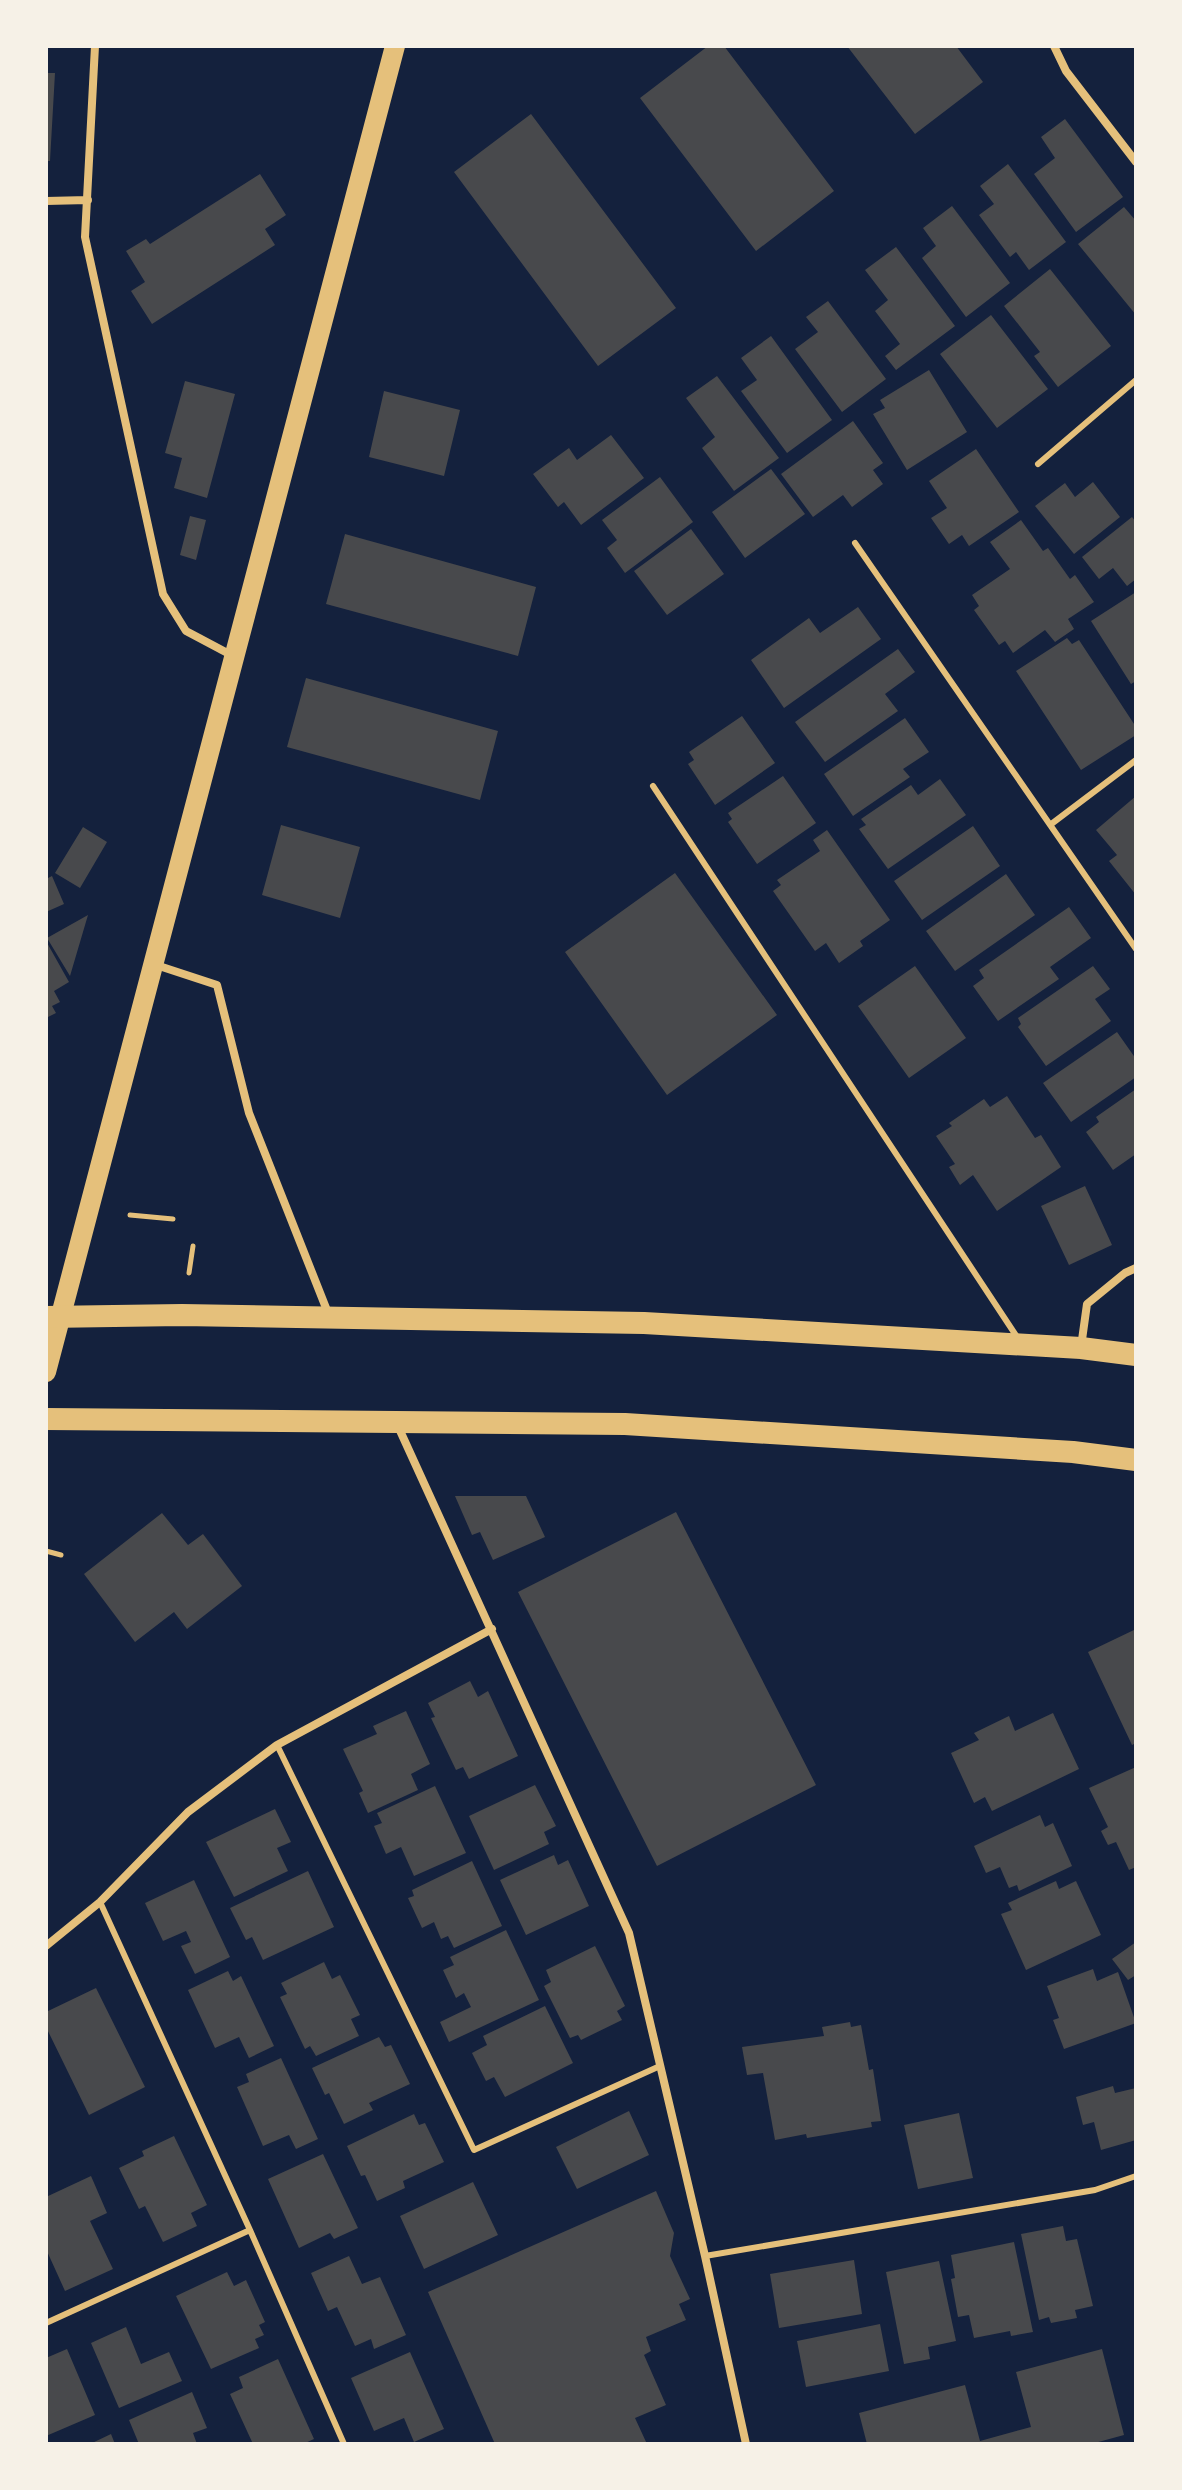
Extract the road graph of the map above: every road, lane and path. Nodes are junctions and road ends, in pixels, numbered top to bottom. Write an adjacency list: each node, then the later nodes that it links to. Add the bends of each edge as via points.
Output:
1 (95, 46): 5 (street)
2 (395, 46): 10 (main road)
3 (1054, 46): 4 (street, via 1066,71)
4 (1136, 162)
5 (88, 200): 6 (street); 10 (street, via 85,237 163,594 186,631)
6 (46, 201)
7 (1136, 380): 8 (lane)
8 (1038, 464)
9 (855, 543): 13 (lane)
10 (235, 657): 15 (main road)
11 (1136, 760): 13 (lane)
12 (653, 786): 19 (lane)
13 (1050, 825): 14 (lane)
14 (1136, 949)
15 (152, 964): 17 (main road); 18 (street, via 217,985 249,1113)
16 (1136, 1268): 20 (street, via 1087,1304)
17 (53, 1316): 18 (highway); 22 (main road)
18 (330, 1318): 19 (highway, via 644,1323)
19 (1023, 1345): 20 (highway)
20 (1081, 1348): 21 (highway)
21 (1136, 1355)
22 (46, 1372)
23 (46, 1419): 24 (highway)
24 (396, 1423): 25 (highway, via 625,1424); 28 (street)
25 (1136, 1460)
26 (46, 1551): 27 (path)
27 (61, 1555)
28 (492, 1629): 29 (street); 32 (street, via 629,1933)
29 (277, 1745): 30 (street, via 188,1812); 32 (lane, via 474,2150)
30 (100, 1902): 31 (street); 34 (lane)
31 (46, 1946)
32 (660, 2066): 35 (street)
33 (1136, 2176): 35 (lane, via 1095,2190)
34 (250, 2230): 36 (lane); 37 (lane)
35 (705, 2256): 38 (street)
36 (46, 2323)
37 (344, 2444)
38 (746, 2444)

